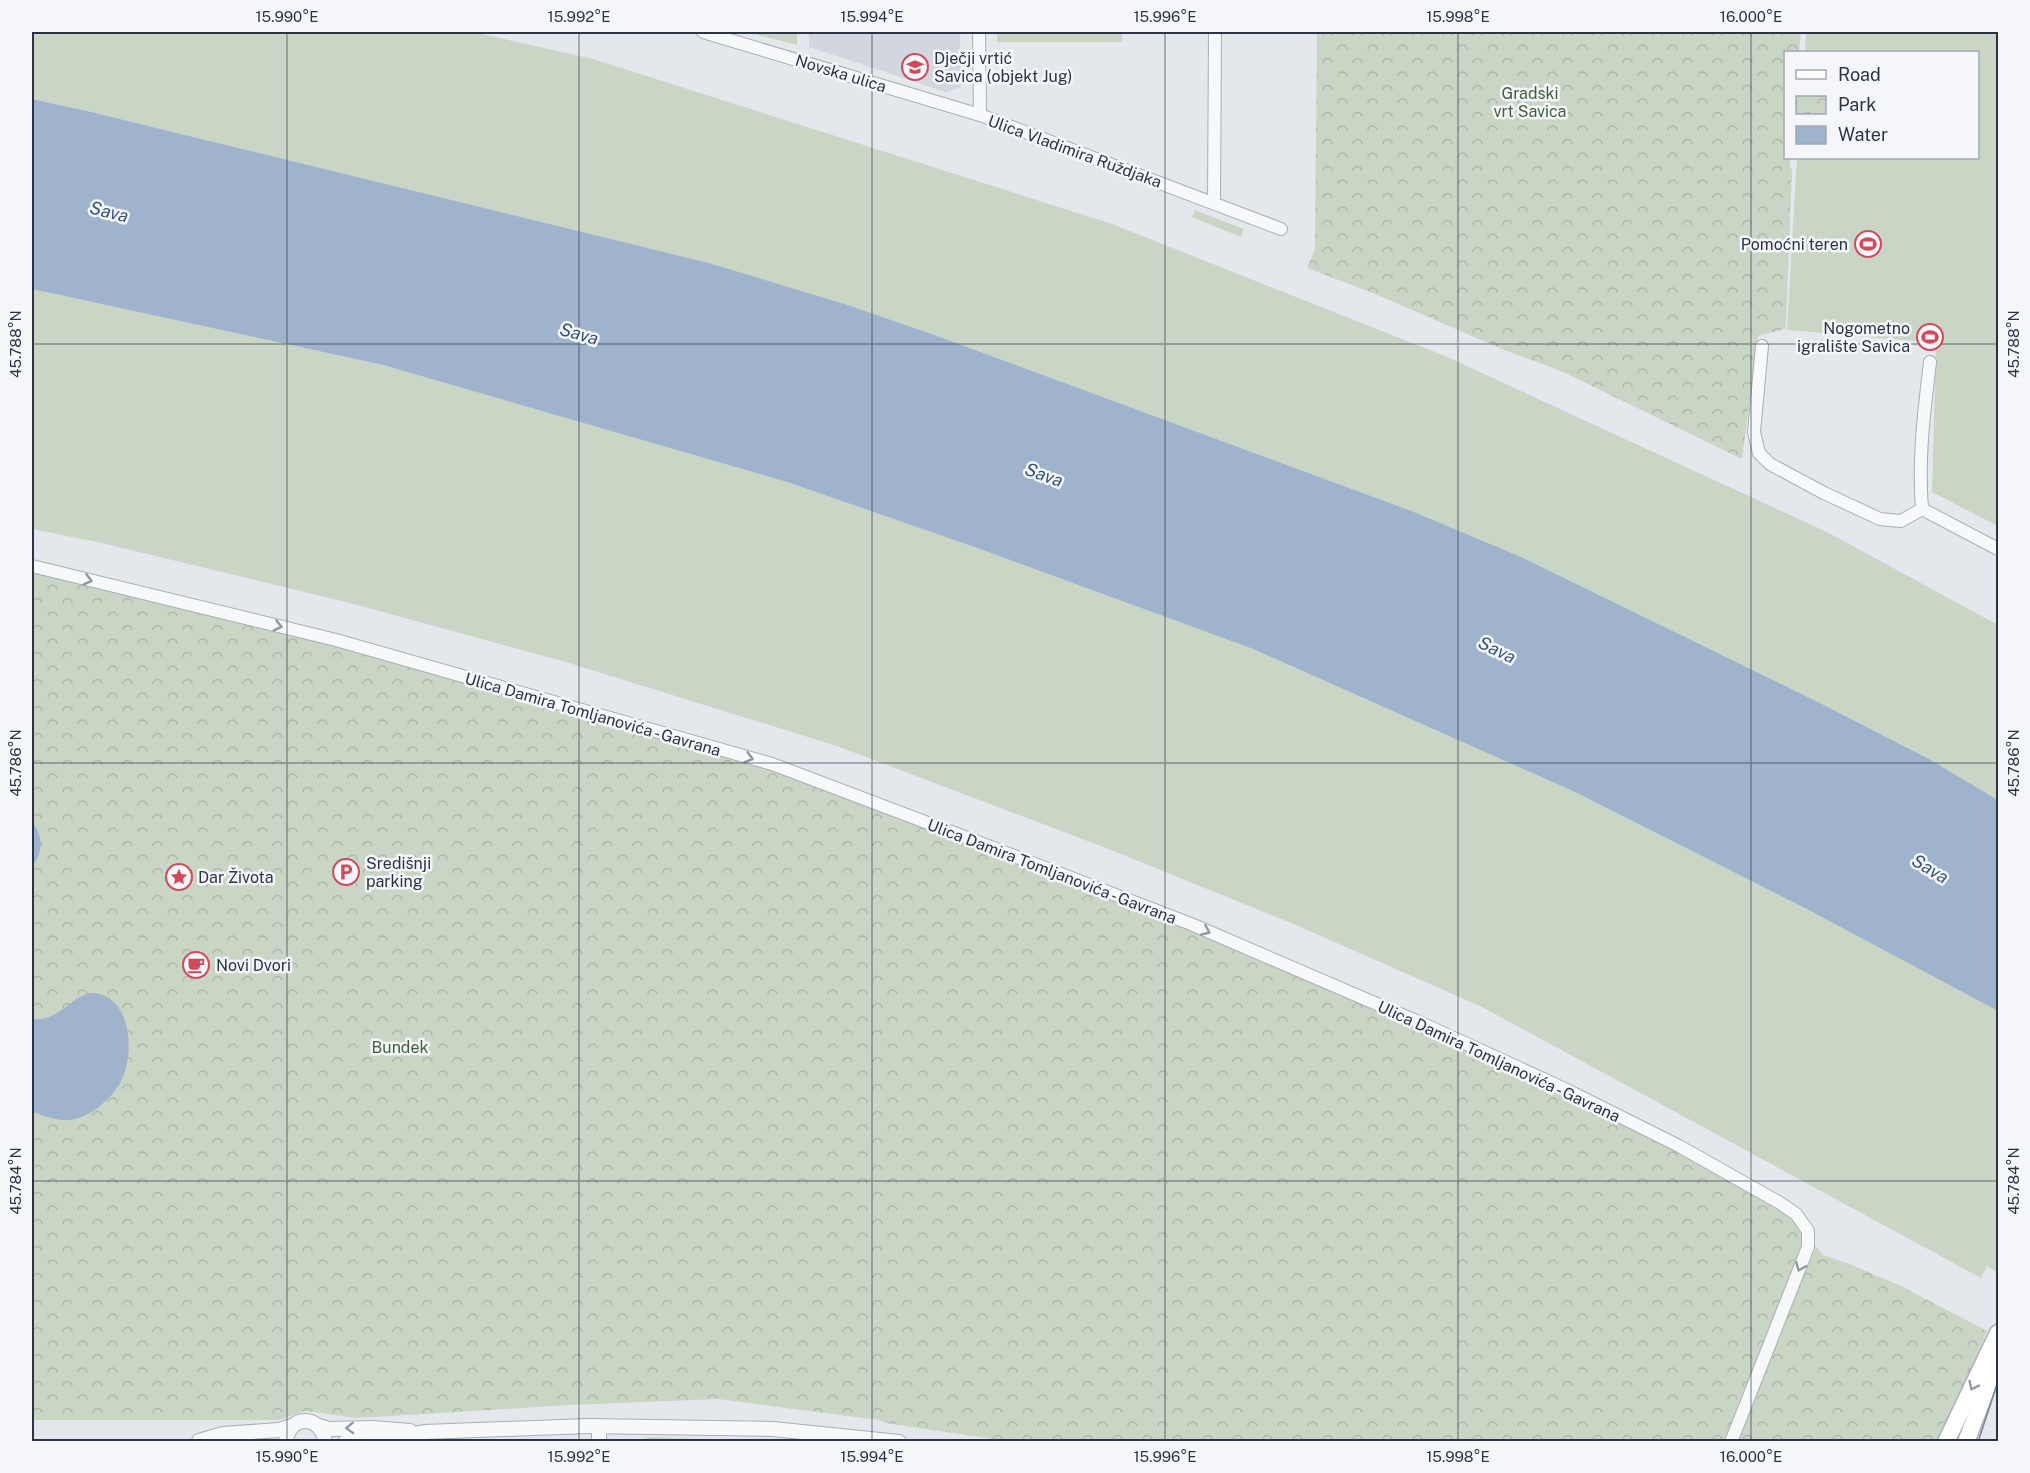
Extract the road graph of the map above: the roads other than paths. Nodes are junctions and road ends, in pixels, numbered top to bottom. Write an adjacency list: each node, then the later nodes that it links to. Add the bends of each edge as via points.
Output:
1 (703, 32): 4 (street, Novska ulica)
2 (979, 32): 4 (street, Ulica Vladimira Ruždjaka)
3 (1215, 32): 5 (street)
4 (980, 115): 5 (street, Ulica Vladimira Ruždjaka)
5 (1214, 202): 6 (street, Ulica Vladimira Ruždjaka)
6 (1281, 228)
7 (1762, 346): 9 (street, via 1754,432 1759,453 1770,464 1880,519 1901,522)
8 (1930, 362): 9 (street, via 1920,444)
9 (1922, 509): 10 (street)
10 (1998, 549)
11 (32, 567): 26 (street, Ulica Damira Tomljanovića - Gavrana, one-way to 26, via 336,640 772,764 1191,924 1421,1023 1679,1146 1780,1203 1796,1214 1808,1231 1808,1247)
12 (1998, 1333): 27 (main road, one-way to 27)
13 (1998, 1359): 28 (main road)
14 (292, 1426): 15 (street, via 302,1421); 18 (street, via 223,1434); 21 (street)
15 (319, 1426): 17 (street, one-way to 15); 22 (street)
16 (599, 1426): 17 (street); 24 (street); 25 (street, via 772,1429)
17 (424, 1432): 19 (street)
18 (201, 1441): 20 (street)
19 (358, 1441): 23 (street)
20 (188, 1442)
21 (286, 1442)
22 (326, 1442)
23 (345, 1442)
24 (599, 1442)
25 (899, 1442)
26 (1731, 1442)
27 (1946, 1442)
28 (1966, 1442)

